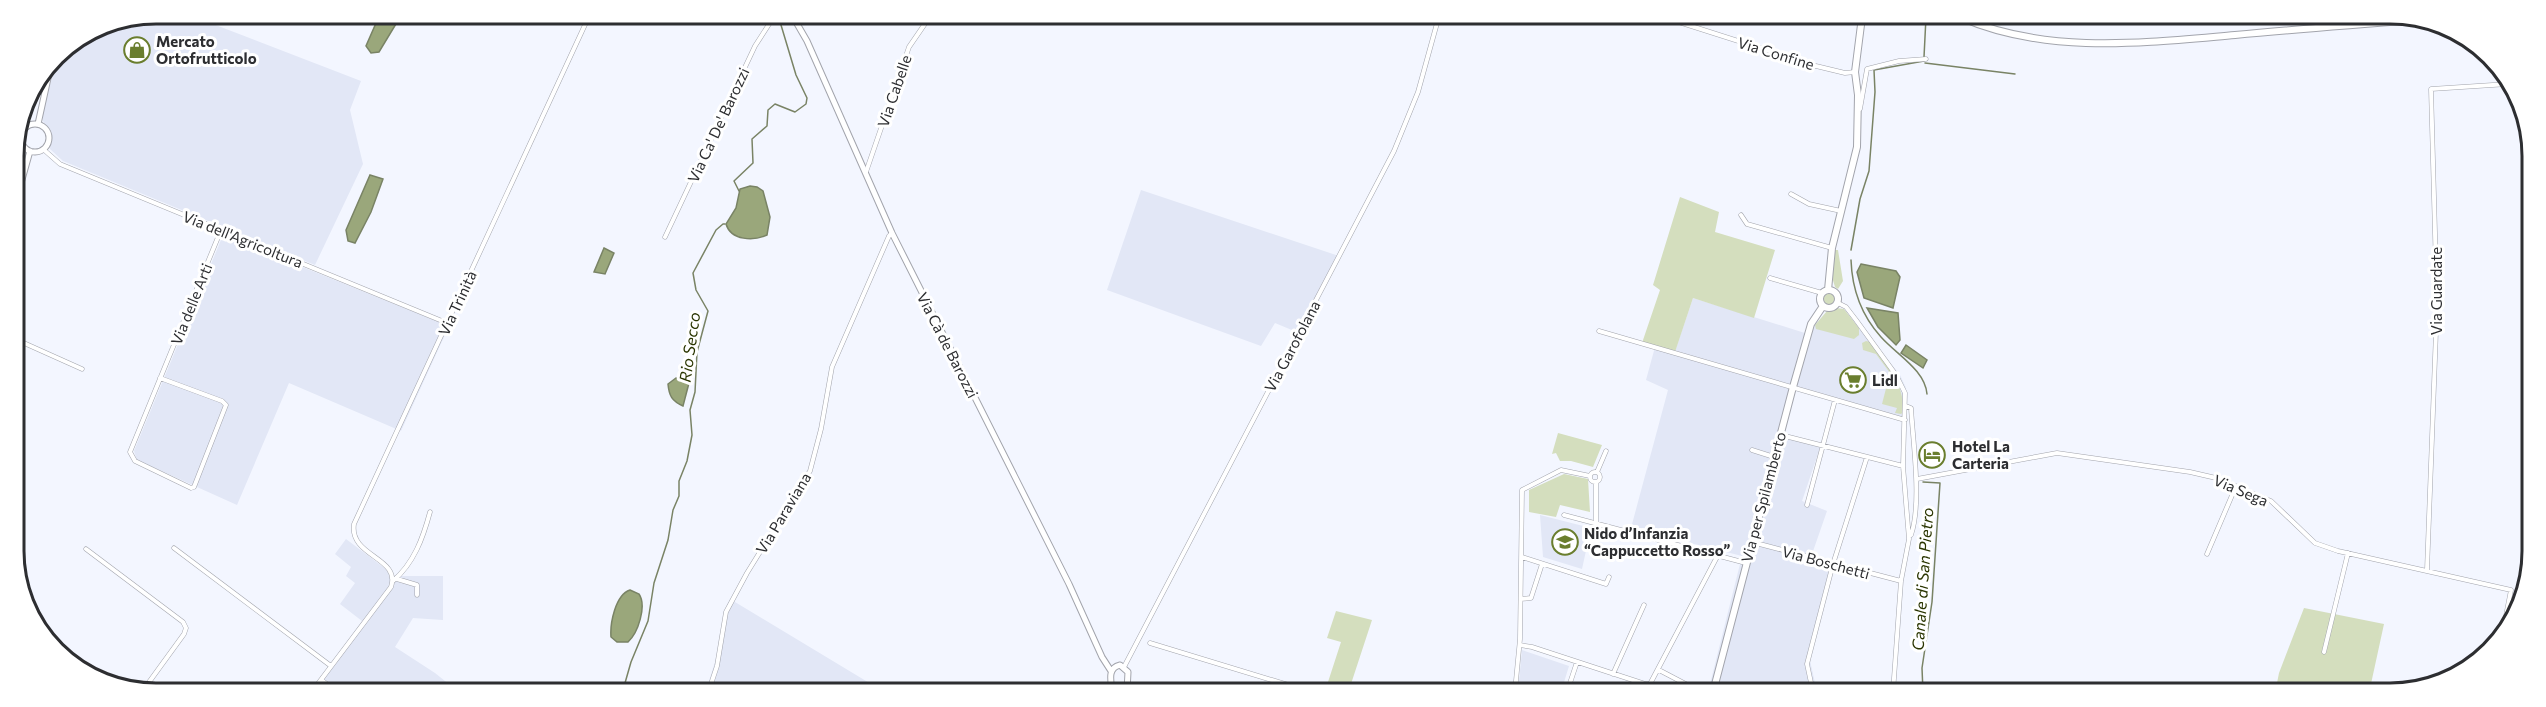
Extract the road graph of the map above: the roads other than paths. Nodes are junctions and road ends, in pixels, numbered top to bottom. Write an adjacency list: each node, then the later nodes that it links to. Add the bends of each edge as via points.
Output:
1 (585, 24): 33 (street, Via Trinità)
2 (768, 24): 27 (street, Via Ca' De' Barozzi)
3 (797, 24): 21 (street, Via Cà de Barozzi)
4 (925, 24): 21 (street, Via Cabelle, via 909,47)
5 (1437, 24): 82 (street, Via Garofolana, via 1418,92 1394,150)
6 (1685, 24): 11 (street, Via Confine, via 1816,66)
7 (1861, 24): 11 (main road)
8 (1981, 24): 9 (main road, via 2034,38 2102,44)
9 (2362, 24)
10 (1925, 59): 16 (street, via 1867,69)
11 (1855, 72): 16 (main road)
12 (47, 82): 14 (street)
13 (2501, 84): 69 (street, Via Guardate, via 2432,89 2438,305)
14 (38, 124): 15 (street); 18 (street, via 48,135)
15 (27, 126)
16 (1857, 133): 23 (main road)
17 (24, 145): 19 (street)
18 (43, 149): 19 (street); 25 (street, Via dell'Agricoltura, via 60,164)
19 (30, 151): 20 (street)
20 (24, 172)
21 (866, 172): 26 (street, Via Cà de Barozzi)
22 (1791, 194): 23 (street, via 1809,204)
23 (1841, 211): 28 (main road)
24 (1741, 215): 28 (street, via 1747,224)
25 (221, 230): 33 (street, Via dell'Agricoltura); 37 (street, Via delle Arti)
26 (892, 233): 84 (street, Via Cà de Barozzi); 90 (street, Via Paraviana, via 832,367 810,471 726,612)
27 (665, 237)
28 (1832, 248): 30 (main road)
29 (1770, 278): 30 (street)
30 (1825, 291): 31 (main road, via 1837,294); 32 (main road, via 1819,300)
31 (1838, 303): 32 (main road, via 1830,309); 40 (street, via 1847,308 1896,375 1905,393)
32 (1823, 306): 38 (main road, Via per Spilamberto, via 1811,324)
33 (447, 323): 71 (street, Via Trinità, via 354,524 358,544 390,570)
34 (1599, 331): 38 (street)
35 (24, 343): 36 (street)
36 (82, 369)
37 (160, 378): 37 (street, Via delle Arti, via 131,457 191,488 196,484 226,405)
38 (1793, 387): 39 (street); 42 (main road, Via per Spilamberto)
39 (1835, 400): 41 (street); 43 (street)
40 (1905, 405): 41 (street); 51 (street, via 1911,408)
41 (1905, 420): 48 (street)
42 (1780, 435): 43 (street); 46 (main road, Via per Spilamberto)
43 (1823, 446): 47 (street); 54 (street)
44 (1752, 450): 46 (street)
45 (1606, 451): 49 (street)
46 (1774, 457): 59 (main road, Via per Spilamberto)
47 (1867, 457): 48 (street); 68 (street)
48 (1903, 466): 58 (street)
49 (1597, 472): 50 (street); 52 (street, via 1600,477)
50 (1590, 476): 52 (street); 65 (street, via 1561,470 1522,490)
51 (1917, 479): 53 (street, Via Sega, via 2057,453 2190,472); 58 (street, via 1915,523)
52 (1596, 482): 57 (street)
53 (2236, 486): 62 (street, Via Sega, via 2271,501 2315,543); 63 (street)
54 (1807, 505)
55 (430, 512): 71 (street, via 422,540 404,572)
56 (1564, 515): 57 (street)
57 (1596, 523): 64 (street)
58 (1909, 538): 72 (street)
59 (1752, 542): 66 (main road, Via per Spilamberto); 68 (street, Via Boschetti)
60 (174, 548): 81 (street)
61 (86, 549): 87 (street, via 186,628)
62 (2348, 553): 69 (street, Via Sega); 79 (street)
63 (2207, 554)
64 (1718, 555): 66 (street); 83 (street)
65 (1522, 557): 67 (street); 74 (street)
66 (1746, 563): 99 (main road, Via per Spilamberto)
67 (1542, 564): 70 (street, via 1606,584); 74 (street, via 1531,598)
68 (1833, 564): 72 (street, Via Boschetti); 100 (street, via 1807,664)
69 (2427, 570): 76 (street, Via Sega, via 2511,590)
70 (1609, 577)
71 (394, 580): 73 (street, Via Trinità, via 417,585); 81 (street)
72 (1900, 581): 101 (street)
73 (417, 595)
74 (1521, 599): 78 (street)
75 (1644, 605): 85 (street)
76 (2507, 611)
77 (1150, 643): 93 (street)
78 (1520, 645): 80 (street); 94 (street)
79 (2324, 652)
80 (1577, 662): 85 (street); 95 (street)
81 (331, 666): 86 (street)
82 (1124, 667): 84 (street, via 1117,665); 92 (street)
83 (1659, 670): 97 (street); 98 (street)
84 (1112, 671): 91 (street)
85 (1613, 674): 96 (street)
86 (321, 680): 88 (street); 89 (street)
87 (149, 683)
88 (319, 683)
89 (325, 683)
90 (711, 683)
91 (1112, 683)
92 (1128, 683)
93 (1282, 683)
94 (1516, 683)
95 (1570, 683)
96 (1644, 683)
97 (1649, 683)
98 (1684, 683)
99 (1715, 683)
100 (1812, 683)
101 (1894, 683)

